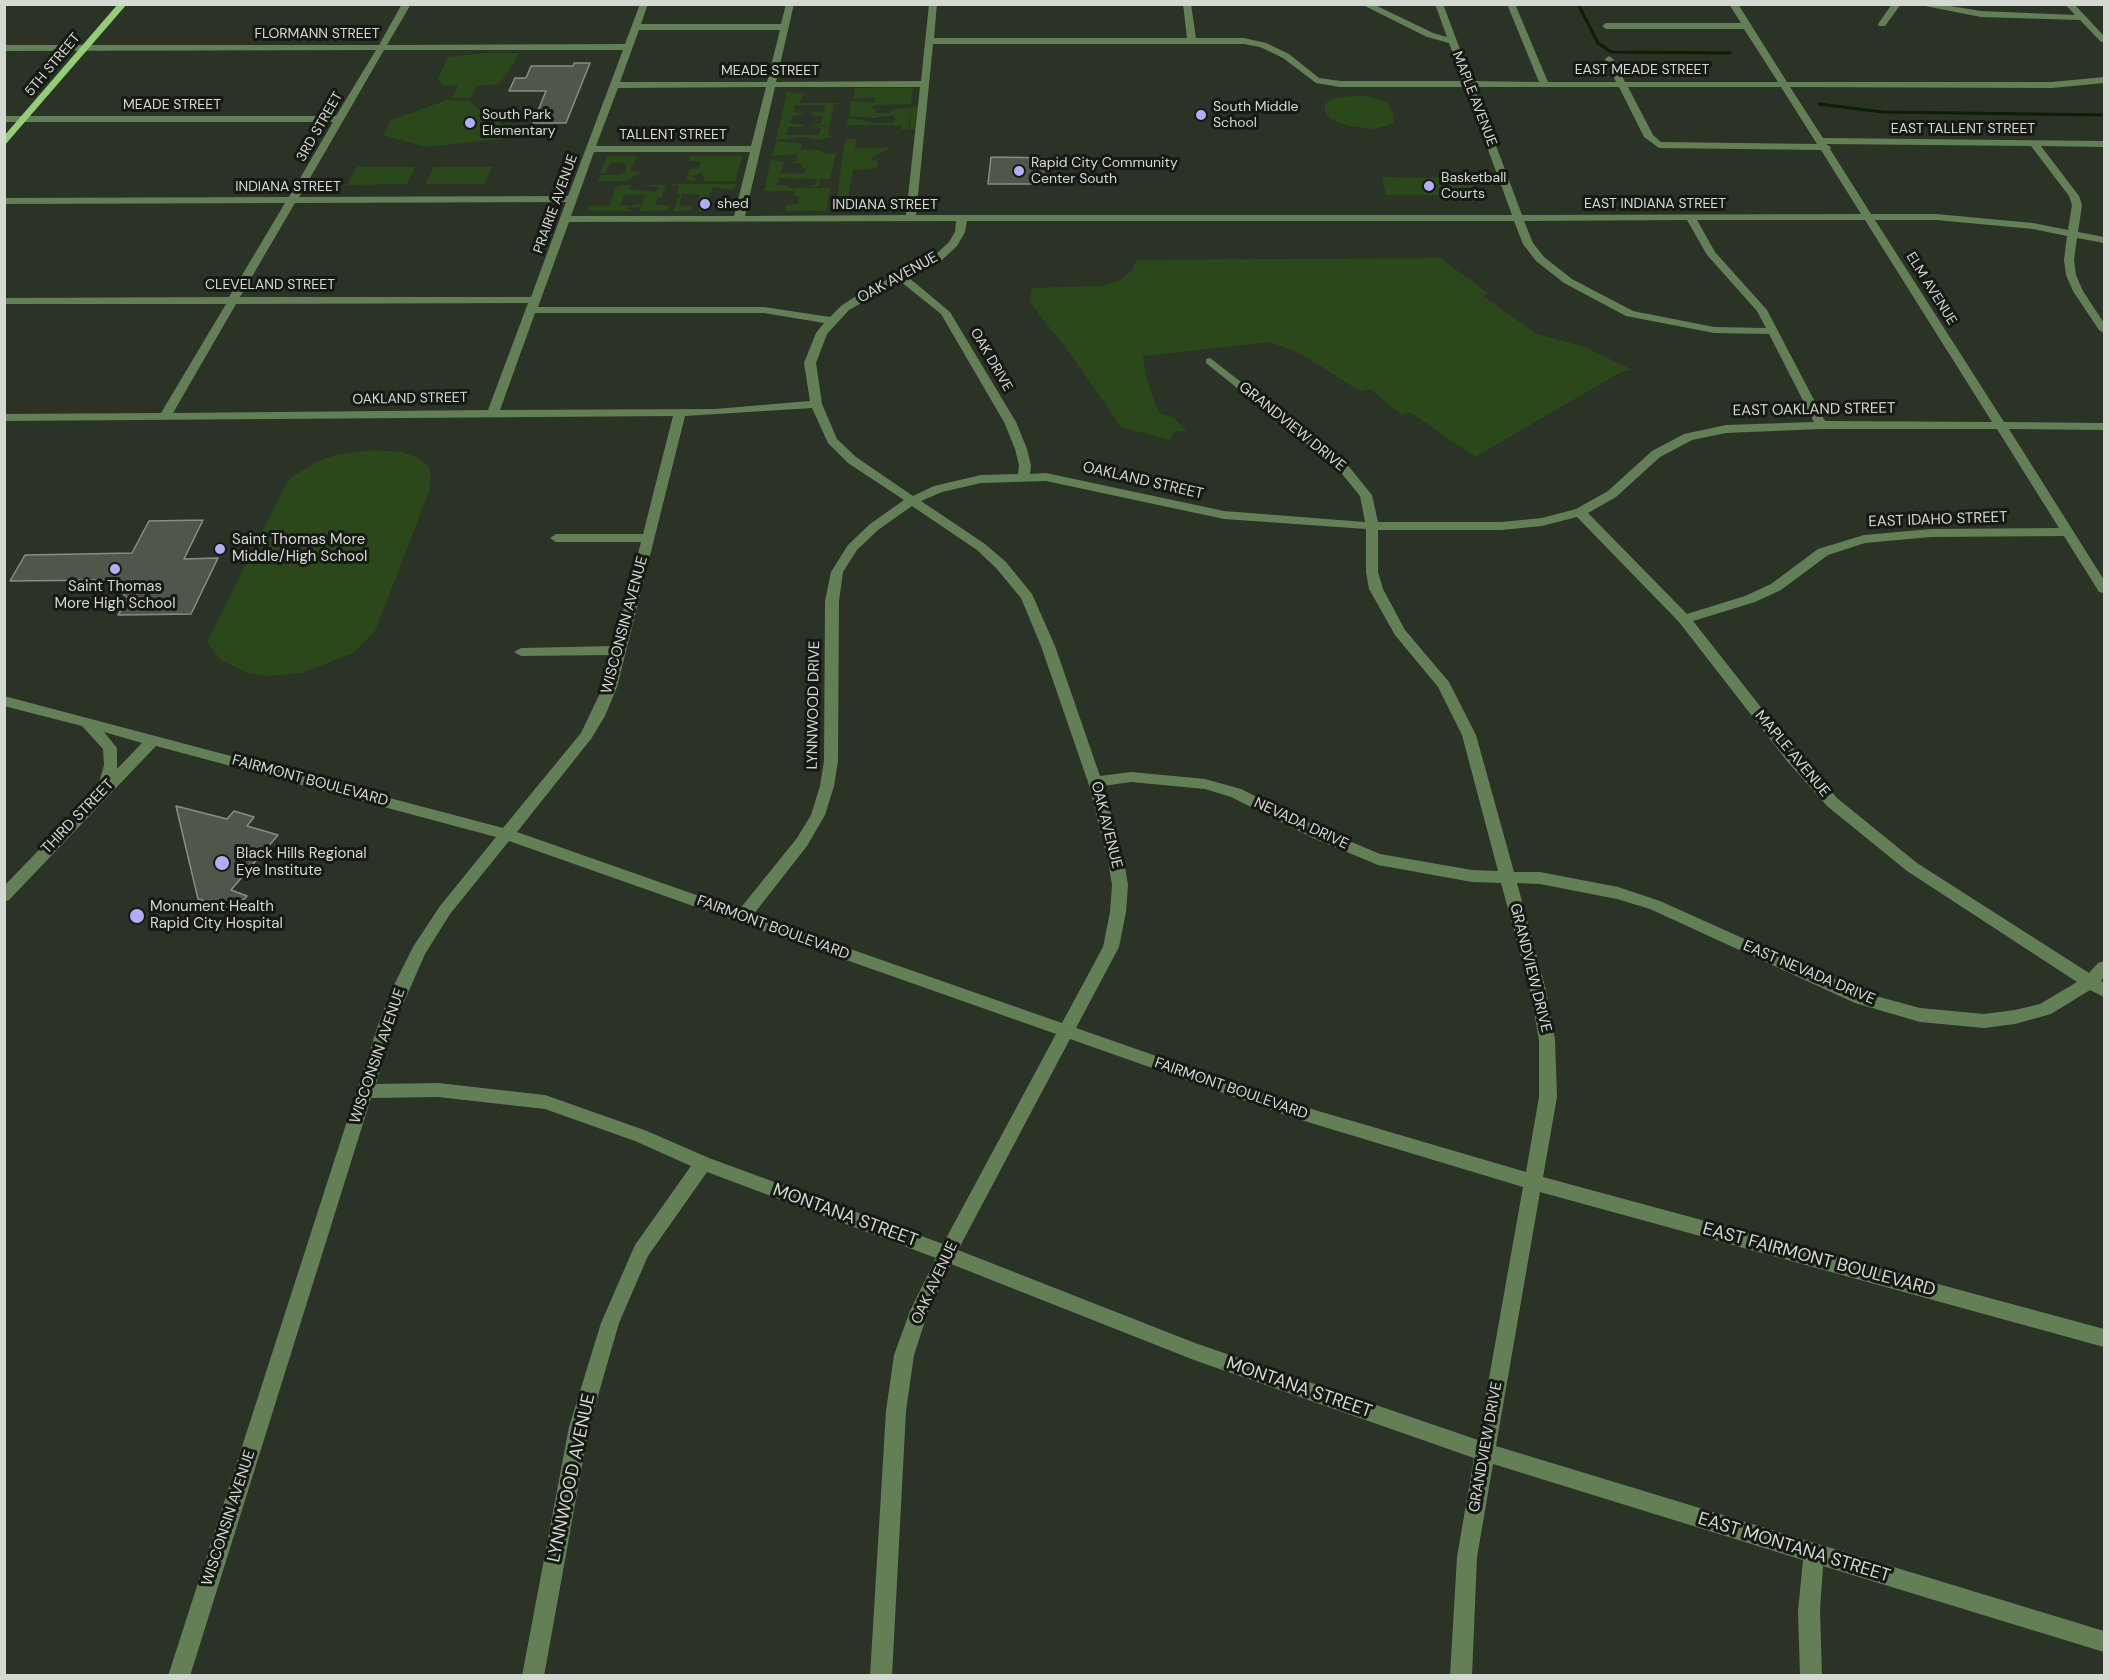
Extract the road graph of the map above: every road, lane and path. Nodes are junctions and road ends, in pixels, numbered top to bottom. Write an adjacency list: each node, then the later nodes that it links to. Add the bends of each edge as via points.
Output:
1 (123, 4): 27 (main road, 5TH STREET)
2 (407, 4): 24 (street, 3RD STREET)
3 (644, 4): 18 (street, PRAIRIE AVENUE)
4 (790, 4): 19 (street)
5 (933, 4): 21 (street)
6 (1187, 4): 22 (street)
7 (1365, 4): 23 (street)
8 (1439, 4): 23 (street, MAPLE AVENUE)
9 (1511, 4): 33 (street)
10 (1733, 4): 17 (street, ELM AVENUE)
11 (1897, 4): 15 (street)
12 (1919, 4): 14 (street, via 1981,14)
13 (2069, 4): 14 (street)
14 (2082, 18): 20 (street)
15 (1882, 24)
16 (1606, 26): 17 (street)
17 (1746, 26): 30 (street, ELM AVENUE)
18 (636, 27): 19 (street); 25 (street, PRAIRIE AVENUE)
19 (785, 27): 36 (street)
20 (2104, 40)
21 (929, 41): 22 (street); 31 (street)
22 (1192, 41): 32 (street, EAST MEADE STREET, via 1263,45 1293,60 1312,78 1329,84)
23 (1452, 41): 32 (street, MAPLE AVENUE)
24 (382, 47): 25 (street, FLORMANN STREET); 27 (street, FLORMANN STREET); 39 (street, 3RD STREET)
25 (629, 47): 35 (street, PRAIRIE AVENUE)
26 (4, 48): 27 (street, FLORMANN STREET)
27 (86, 48): 38 (main road, 5TH STREET)
28 (1609, 59): 34 (street)
29 (2104, 80): 30 (street, EAST MEADE STREET, via 2052,86)
30 (1784, 83): 34 (street, EAST MEADE STREET); 42 (street, ELM AVENUE)
31 (925, 84): 36 (street, MEADE STREET); 53 (street)
32 (1469, 84): 33 (street, EAST MEADE STREET); 49 (street, MAPLE AVENUE)
33 (1545, 84): 34 (street, EAST MEADE STREET)
34 (1622, 84): 42 (street, EAST TALLENT STREET, via 1649,136 1659,145)
35 (614, 85): 36 (street, MEADE STREET); 44 (street, PRAIRIE AVENUE)
36 (771, 85): 45 (street)
37 (4, 119): 38 (street, MEADE STREET)
38 (25, 119): 39 (street, MEADE STREET); 40 (main road, 5TH STREET)
39 (340, 119): 48 (street, 3RD STREET)
40 (4, 143)
41 (2034, 143): 42 (street, EAST TALLENT STREET); 43 (street, EAST TALLENT STREET); 57 (street, via 2074,196 2077,205)
42 (1824, 144): 51 (street, ELM AVENUE)
43 (2104, 144)
44 (591, 149): 45 (street, TALLENT STREET); 46 (street, PRAIRIE AVENUE)
45 (756, 149): 52 (street)
46 (572, 200): 48 (street, INDIANA STREET); 56 (street, PRAIRIE AVENUE)
47 (4, 201): 48 (street, INDIANA STREET)
48 (292, 201): 60 (street, 3RD STREET)
49 (1518, 217): 50 (street, EAST INDIANA STREET); 55 (street, EAST INDIANA STREET); 65 (street, MAPLE AVENUE, via 1528,244 1540,260 1568,281 1622,310 1671,324 1714,330)
50 (1690, 217): 51 (street, EAST INDIANA STREET); 65 (street, via 1711,253 1755,300)
51 (1869, 217): 57 (street, EAST INDIANA STREET, via 1966,218); 73 (street, ELM AVENUE)
52 (739, 218): 53 (street, INDIANA STREET); 56 (street, INDIANA STREET)
53 (911, 218): 54 (street, INDIANA STREET)
54 (962, 218): 55 (street, INDIANA STREET); 59 (street, OAK AVENUE, via 953,244 930,264)
55 (1204, 218)
56 (565, 219): 62 (street, PRAIRIE AVENUE)
57 (2073, 233): 58 (street, EAST INDIANA STREET); 64 (street, via 2071,275)
58 (2104, 240)
59 (903, 278): 63 (street, OAK AVENUE, via 866,294); 75 (street, OAK DRIVE, via 945,312 1010,422 1021,449)
60 (232, 300): 61 (street, CLEVELAND STREET); 62 (street, CLEVELAND STREET); 71 (street, 3RD STREET)
61 (4, 301)
62 (533, 305): 63 (street, CLEVELAND STREET, via 765,309); 69 (street, PRAIRIE AVENUE)
63 (832, 321): 67 (street, OAK AVENUE, via 822,333 810,363)
64 (2104, 330)
65 (1772, 331): 72 (street)
66 (1210, 361): 78 (street, GRANDVIEW DRIVE, via 1342,465 1366,495)
67 (816, 404): 68 (street, OAKLAND STREET); 76 (street, OAK AVENUE, via 837,446)
68 (680, 412): 69 (street, OAKLAND STREET); 81 (street, WISCONSIN AVENUE)
69 (493, 413): 71 (street, OAKLAND STREET)
70 (4, 418): 71 (street, OAKLAND STREET)
71 (164, 418)
72 (1821, 425): 73 (street, EAST OAKLAND STREET); 77 (street, EAST OAKLAND STREET, via 1751,426 1688,437 1656,454 1612,494)
73 (2000, 425): 74 (street, EAST OAKLAND STREET); 79 (street, ELM AVENUE)
74 (2104, 426)
75 (1024, 476): 76 (street, OAKLAND STREET, via 960,483); 78 (street, OAKLAND STREET, via 1071,481 1224,515)
76 (911, 501): 89 (street, OAK AVENUE, via 981,548 1027,597); 94 (street, LYNNWOOD DRIVE, via 874,527 852,549 837,572 832,601 831,761 827,786 818,815 802,842)
77 (1580, 512): 78 (street, EAST OAKLAND STREET, via 1542,522 1502,526); 83 (street, MAPLE AVENUE)
78 (1372, 526): 92 (street, GRANDVIEW DRIVE, via 1376,589 1400,632 1444,685 1461,716)
79 (2068, 532): 82 (street, ELM AVENUE); 83 (street, EAST IDAHO STREET, via 1931,533 1864,538 1823,552 1776,586 1750,599)
80 (556, 538): 81 (street)
81 (648, 538): 84 (street, WISCONSIN AVENUE)
82 (2104, 589)
83 (1684, 619): 96 (street, MAPLE AVENUE, via 1799,766 1852,820 1911,867)
84 (620, 650): 85 (street); 91 (street, WISCONSIN AVENUE, via 603,705 586,736)
85 (520, 651)
86 (4, 700): 87 (street, FAIRMONT BOULEVARD)
87 (86, 722): 88 (street, FAIRMONT BOULEVARD); 90 (street, via 110,748 111,765)
88 (154, 739): 90 (street, THIRD STREET); 91 (street, FAIRMONT BOULEVARD)
89 (1095, 782): 92 (street, NEVADA DRIVE, via 1131,777 1205,784 1236,793 1378,859 1472,876); 97 (street, OAK AVENUE, via 1116,861 1120,885 1118,912 1111,947)
90 (103, 791): 93 (street, THIRD STREET)
91 (506, 834): 94 (street, FAIRMONT BOULEVARD); 98 (street, WISCONSIN AVENUE, via 445,910 419,951 386,1025)
92 (1507, 877): 96 (street, EAST NEVADA DRIVE, via 1579,884 1655,905 1861,998 1920,1015 1984,1021 2015,1017 2045,1010); 100 (street, GRANDVIEW DRIVE, via 1538,990 1548,1048 1548,1097)
93 (4, 896)
94 (743, 916): 97 (street, FAIRMONT BOULEVARD)
95 (2104, 967): 96 (street, EAST NEVADA DRIVE)
96 (2097, 987)
97 (1067, 1033): 100 (street, FAIRMONT BOULEVARD, via 1291,1110); 101 (street, OAK AVENUE)
98 (365, 1091): 99 (street, MONTANA STREET, via 438,1090 545,1102); 106 (street, WISCONSIN AVENUE)
99 (703, 1163): 101 (street, MONTANA STREET); 107 (street, LYNNWOOD AVENUE, via 641,1251 610,1323 579,1427)
100 (1533, 1182): 102 (street, EAST FAIRMONT BOULEVARD); 103 (street, GRANDVIEW DRIVE)
101 (947, 1254): 103 (street, MONTANA STREET, via 1194,1352); 108 (street, OAK AVENUE, via 919,1311 904,1355 896,1411)
102 (2104, 1338)
103 (1484, 1452): 104 (street, EAST MONTANA STREET); 109 (street, GRANDVIEW DRIVE, via 1467,1557)
104 (1814, 1554): 105 (street, EAST MONTANA STREET); 110 (street, via 1809,1611)
105 (2104, 1642)
106 (179, 1676)
107 (533, 1676)
108 (881, 1676)
109 (1461, 1676)
110 (1810, 1676)

